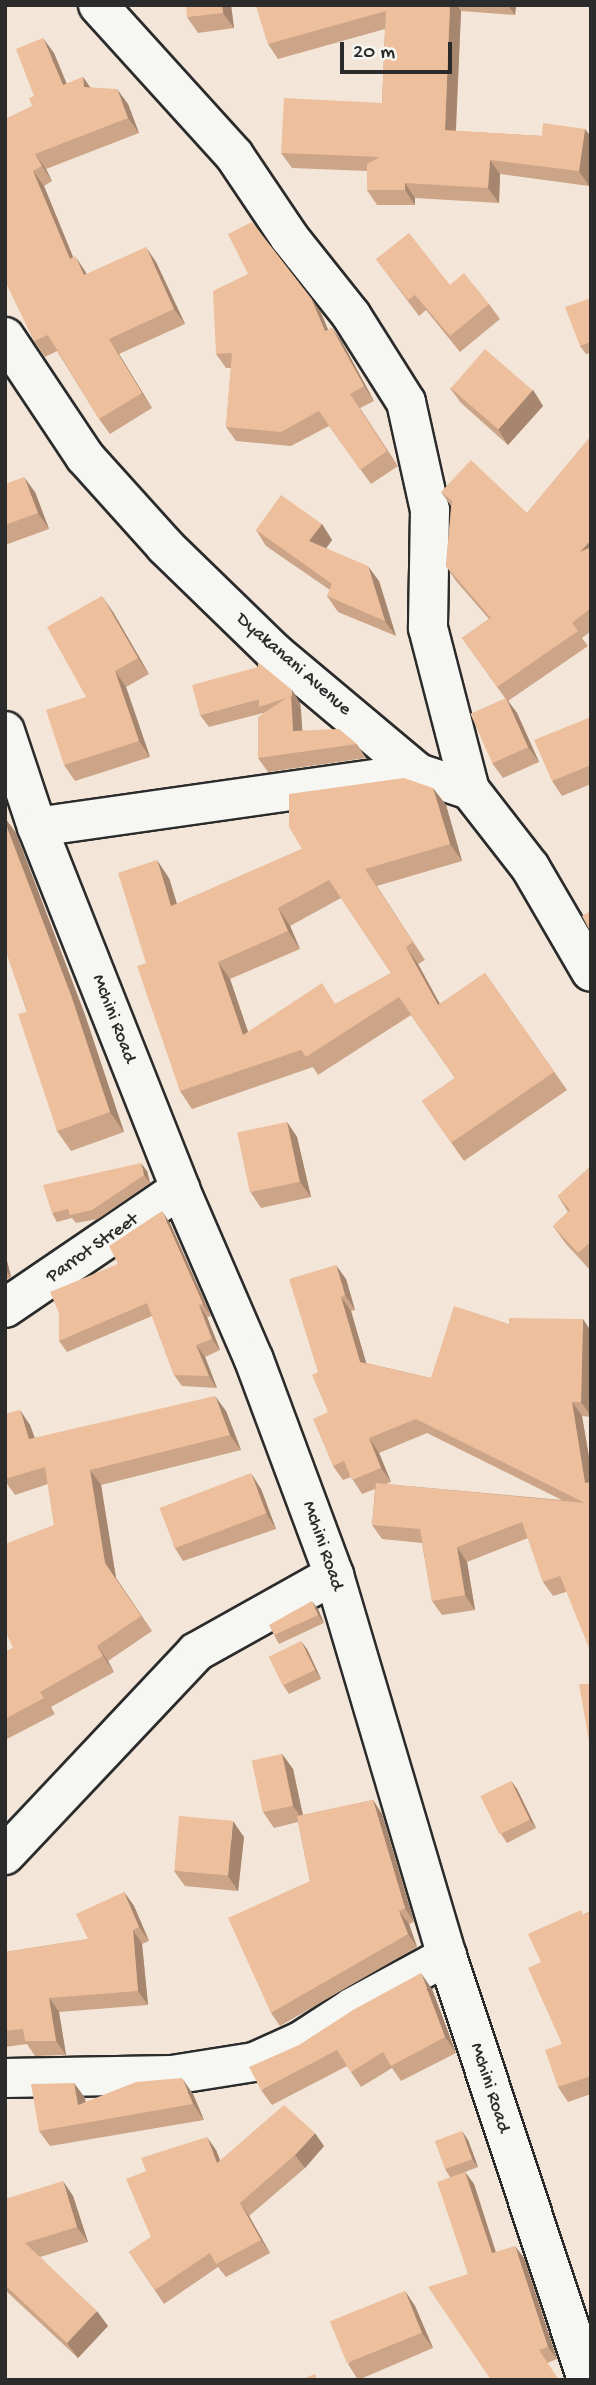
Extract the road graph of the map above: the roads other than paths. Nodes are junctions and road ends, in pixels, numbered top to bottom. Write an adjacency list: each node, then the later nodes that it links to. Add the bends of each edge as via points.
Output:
1 (98, 5): 6 (street, via 234,155 289,237 351,315 406,402 429,510 428,628)
2 (5, 337): 4 (street, Dyakanani Avenue, via 85,457 165,546 274,652)
3 (5, 731): 5 (street, Mchini Road)
4 (418, 773): 6 (street, Dyakanani Avenue); 7 (street)
5 (12, 774): 7 (street, Mchini Road)
6 (470, 790): 8 (street, via 530,867)
7 (37, 827): 9 (street, Mchini Road)
8 (591, 972)
9 (180, 1189): 10 (street, Parrot Street); 11 (street, Mchini Road, via 254,1360)
10 (5, 1308)
11 (334, 1575): 12 (street, via 196,1652); 13 (street, Mchini Road)
12 (5, 1854)
13 (447, 1956): 14 (street, via 301,2041 254,2062 172,2076); 15 (street, Mchini Road)
14 (5, 2078)
15 (587, 2380)

